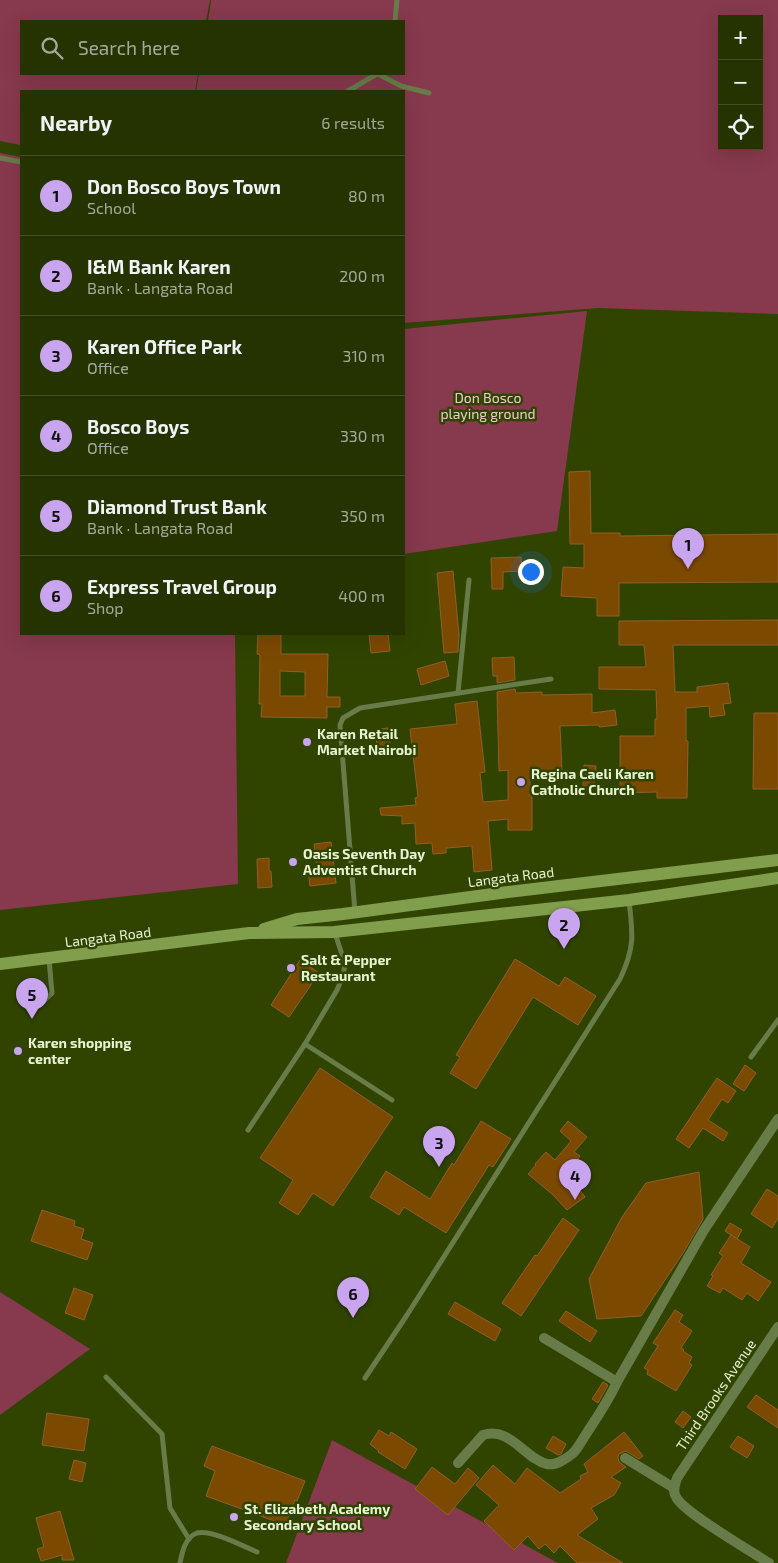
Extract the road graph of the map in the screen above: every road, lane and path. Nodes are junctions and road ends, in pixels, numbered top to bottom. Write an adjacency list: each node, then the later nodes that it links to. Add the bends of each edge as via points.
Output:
1 (397, 0): 2 (lane)
2 (394, 20)
3 (375, 75): 5 (lane)
4 (379, 75): 6 (lane, via 401,86)
5 (350, 90)
6 (429, 93)
7 (0, 158): 8 (lane)
8 (20, 162)
9 (469, 580): 11 (lane)
10 (551, 679): 11 (lane)
11 (458, 693): 15 (lane, via 360,708 343,718 340,726)
12 (778, 860): 15 (main road, Langata Road)
13 (778, 878): 14 (main road, Langata Road)
14 (629, 900): 16 (main road, Langata Road); 30 (lane, via 633,936 628,963 620,979)
15 (355, 912): 17 (main road, Langata Road, via 297,919)
16 (334, 932): 17 (main road, Langata Road); 22 (lane, via 346,964 343,976)
17 (249, 933): 18 (main road, Langata Road)
18 (49, 959): 19 (main road, Langata Road); 20 (lane, via 52,993)
19 (0, 964)
20 (40, 1005)
21 (778, 1020): 23 (lane)
22 (305, 1044): 24 (lane); 26 (lane)
23 (751, 1057)
24 (392, 1100)
25 (778, 1119): 31 (street, via 704,1230)
26 (248, 1130)
27 (778, 1327): 34 (street, Third Brooks Avenue)
28 (544, 1338): 31 (street)
29 (106, 1377): 35 (lane, via 162,1434 170,1508)
30 (365, 1378)
31 (617, 1382): 33 (street, via 573,1454 554,1465 538,1460 497,1433 483,1435)
32 (625, 1458): 34 (street)
33 (458, 1463)
34 (675, 1483): 38 (street, via 674,1495 679,1503)
35 (189, 1540): 36 (lane, via 196,1533 208,1533); 37 (lane)
36 (257, 1552)
37 (180, 1563)
38 (769, 1563)

